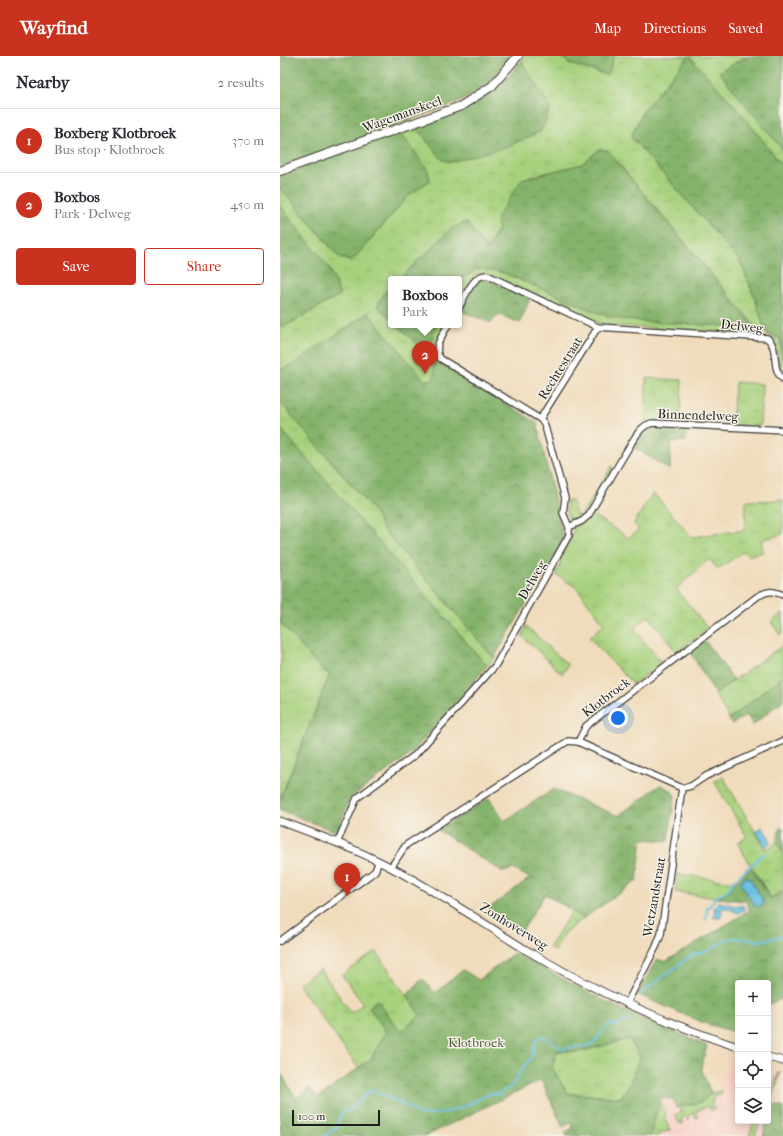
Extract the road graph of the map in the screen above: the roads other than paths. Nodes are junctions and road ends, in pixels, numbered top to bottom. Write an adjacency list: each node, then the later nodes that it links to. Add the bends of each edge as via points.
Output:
1 (518, 56): 2 (main road, Wagemanskeel, via 492,86 460,106)
2 (280, 171)
3 (462, 302): 4 (street, Delweg, via 475,279 487,276)
4 (598, 327): 6 (street, Delweg, via 767,338 773,347 777,368); 7 (street, Rechtestraat)
5 (446, 328): 7 (street, via 438,343 437,351 441,359)
6 (783, 379)
7 (540, 419): 9 (street, via 544,424 564,492 563,513)
8 (783, 430): 9 (street, Binnendelweg, via 652,423 645,425 639,430 588,516)
9 (569, 527): 15 (street, Delweg, via 566,542 496,666 415,755 357,798)
10 (783, 595): 12 (street, Klotbroek, via 774,590 758,596 586,726)
11 (783, 741): 13 (street)
12 (578, 742): 13 (street); 17 (street, via 568,741 562,744 402,847)
13 (682, 788): 19 (street, Wetzandstraat, via 661,934)
14 (280, 821): 15 (street, Zonhoverweg)
15 (336, 842): 16 (street, Zonhoverweg)
16 (378, 861): 17 (street, Zonhoverweg); 18 (street, via 375,871)
17 (391, 867): 19 (street, Zonhoverweg, via 527,950)
18 (280, 941)
19 (627, 1003): 20 (street, Zonhoverweg)
20 (735, 1046)
21 (771, 1058): 22 (street)
22 (783, 1061)

